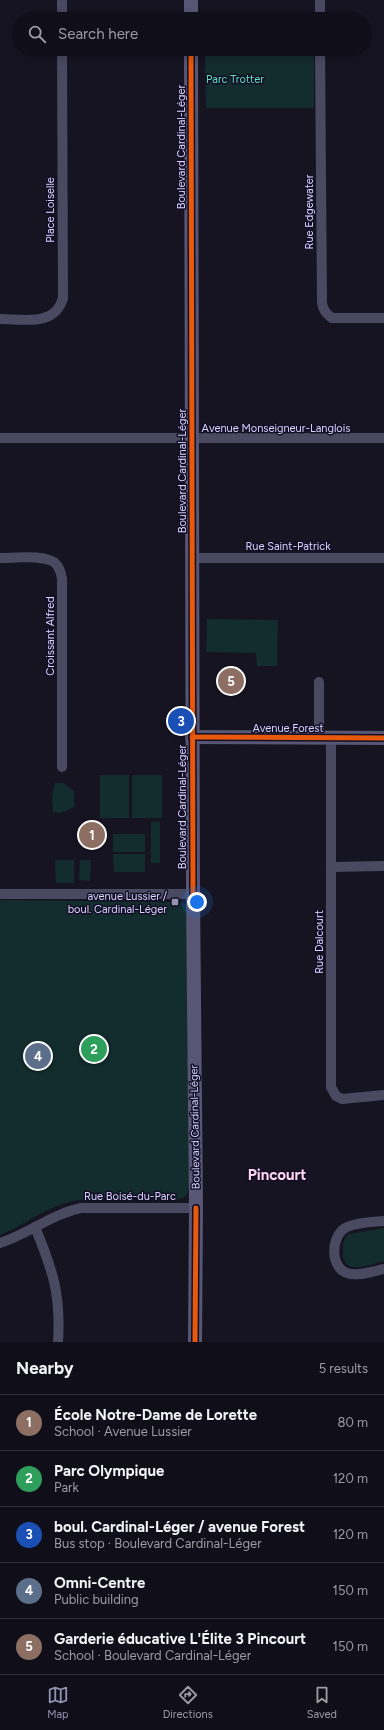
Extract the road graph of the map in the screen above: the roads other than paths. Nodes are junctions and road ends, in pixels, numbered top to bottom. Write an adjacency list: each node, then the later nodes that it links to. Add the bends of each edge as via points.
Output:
1 (62, 0): 4 (street)
2 (191, 0): 5 (street)
3 (320, 0): 6 (street)
4 (62, 12)
5 (191, 12)
6 (320, 12)
7 (62, 56): 10 (street, Place Loiselle, via 63,298 56,312 42,319)
8 (191, 56): 13 (street, Boulevard Cardinal-Léger)
9 (320, 56): 11 (street, Rue Edgewater, via 323,309 332,318)
10 (0, 318)
11 (384, 318)
12 (0, 438): 13 (street, Avenue Monseigneur-Langlois)
13 (192, 438): 14 (street, Avenue Monseigneur-Langlois); 16 (street, Boulevard Cardinal-Léger)
14 (384, 438)
15 (0, 558): 22 (street, Croissant Alfred, via 45,559 56,564 61,571)
16 (192, 558): 17 (street, Rue Saint-Patrick); 19 (street, Boulevard Cardinal-Léger)
17 (384, 558)
18 (318, 682): 20 (street, Rue Dalcourt)
19 (192, 737): 20 (street, Avenue Forest); 26 (street, Boulevard Cardinal-Léger)
20 (325, 738): 21 (street, Avenue Forest); 24 (street, Rue Dalcourt)
21 (384, 738)
22 (62, 767)
23 (384, 866): 24 (street)
24 (331, 867): 27 (street, Rue Dalcourt, via 331,1086 336,1096 342,1099)
25 (0, 894): 26 (street)
26 (193, 894): 28 (street, Boulevard Cardinal-Léger)
27 (384, 1095)
28 (196, 1208): 30 (street, Rue Boisé-du-Parc, via 81,1208 66,1212); 34 (street, Boulevard Cardinal-Léger)
29 (384, 1221): 32 (street, via 353,1225 342,1230 338,1235 335,1254 336,1263 347,1273)
30 (35, 1227): 31 (street, Rue Boisé-du-Parc); 33 (street, via 53,1272 59,1305)
31 (0, 1243)
32 (384, 1269)
33 (58, 1342)
34 (195, 1342)

